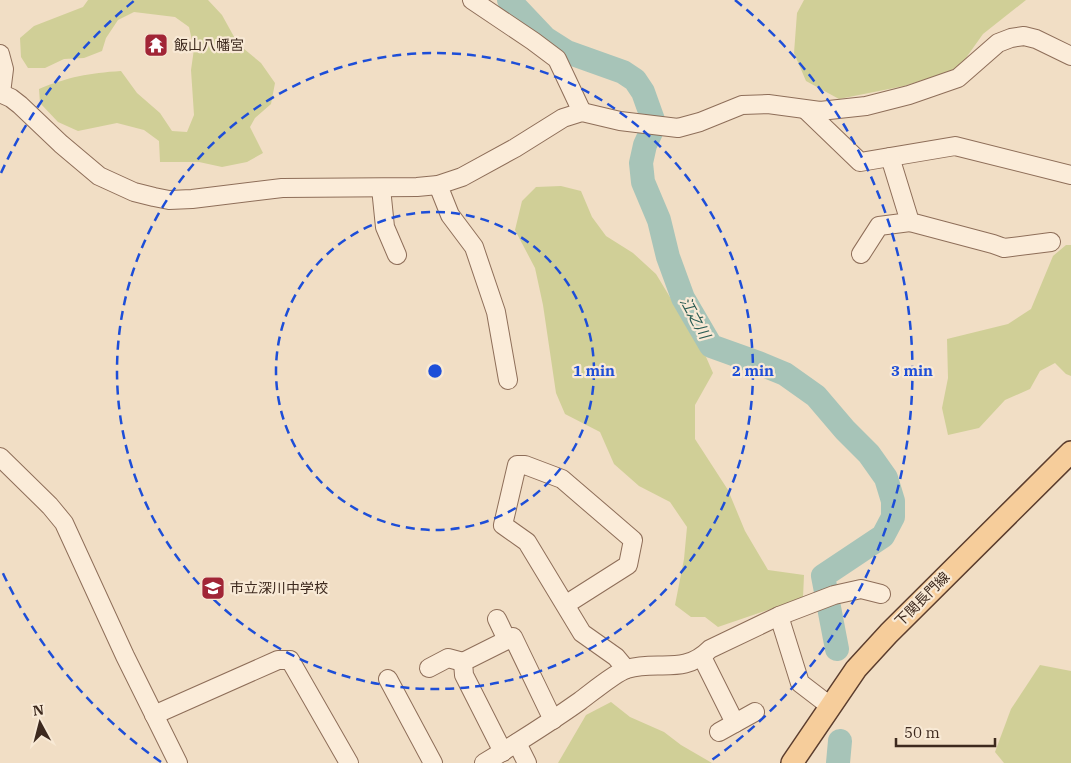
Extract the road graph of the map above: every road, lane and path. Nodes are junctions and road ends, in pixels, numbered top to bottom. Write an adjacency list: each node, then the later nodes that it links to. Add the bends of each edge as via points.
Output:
1 (472, 0): 6 (street, via 557,59)
2 (0, 54): 4 (street, via 4,69)
3 (1071, 56): 5 (street, via 1036,39 1024,36 1011,38 998,43 958,78 950,81 866,106)
4 (0, 93): 10 (street, via 12,98 98,176 154,197 192,199 282,188)
5 (806, 110): 6 (street, via 768,104 742,105 678,128 620,121); 7 (street, via 860,162)
6 (582, 112): 9 (street, via 563,118 462,177)
7 (890, 157): 8 (street, via 955,146); 11 (street)
8 (1071, 175)
9 (438, 185): 10 (street); 15 (street, via 450,215 474,247 496,312)
10 (381, 188): 14 (street, via 385,227)
11 (910, 222): 12 (street, via 1004,248); 13 (street, via 879,226)
12 (1051, 242)
13 (861, 254)
14 (397, 255)
15 (508, 380)
16 (1071, 452): 28 (main road, 下関長門線, via 889,633 856,669)
17 (0, 457): 30 (street, via 64,523)
18 (881, 594): 20 (street, via 862,589 834,594)
19 (565, 605): 19 (street, via 527,542 503,525 517,465 562,479 633,540 628,565); 26 (street, via 582,633 616,657)
20 (779, 616): 23 (street, via 710,649); 28 (street, via 800,683)
21 (497, 620): 22 (street)
22 (507, 640): 24 (street); 31 (street, via 513,637)
23 (702, 657): 26 (street, via 686,664); 32 (street)
24 (463, 662): 25 (street, via 448,658); 34 (street, via 464,675)
25 (429, 668)
26 (626, 669): 31 (street)
27 (388, 680): 37 (street)
28 (830, 706): 40 (main road, 下関長門線)
29 (755, 712): 32 (street)
30 (154, 715): 35 (street); 36 (street, via 278,660 290,660)
31 (553, 720): 34 (street)
32 (735, 723): 33 (street)
33 (719, 732)
34 (510, 748): 38 (street); 39 (street)
35 (178, 763)
36 (349, 763)
37 (433, 763)
38 (484, 763)
39 (527, 763)
40 (792, 763)

